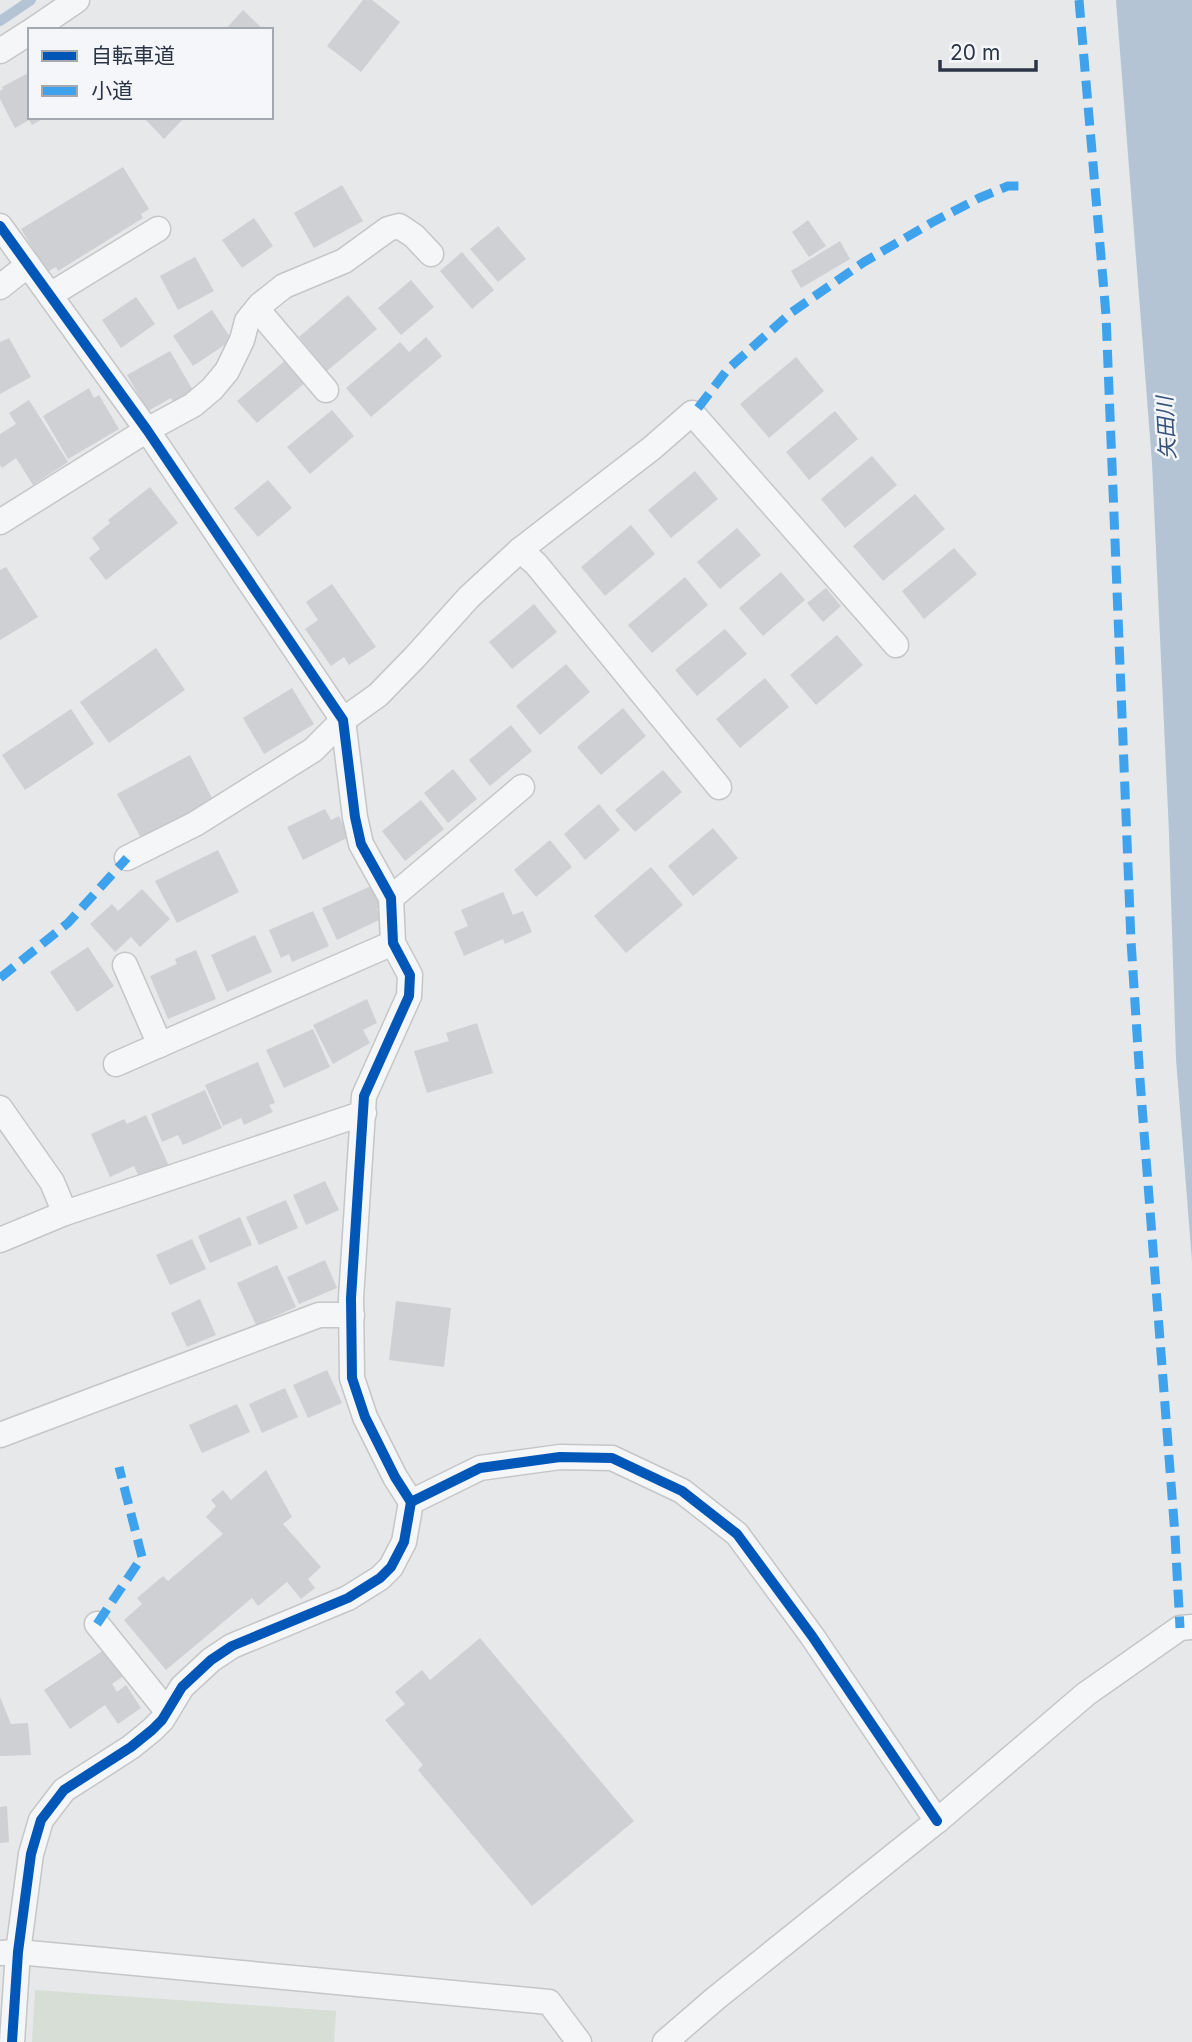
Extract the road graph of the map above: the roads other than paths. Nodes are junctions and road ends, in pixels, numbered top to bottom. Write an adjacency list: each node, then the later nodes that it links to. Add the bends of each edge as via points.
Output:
1 (77, 0): 2 (street)
2 (35, 28)
3 (28, 33): 4 (street)
4 (0, 51)
5 (0, 226): 8 (street)
6 (158, 229): 10 (street)
7 (431, 254): 11 (street, via 399,226 388,229 344,261 284,286)
8 (29, 265): 9 (street); 10 (street)
9 (0, 287)
10 (50, 295): 13 (street)
11 (257, 309): 12 (street); 13 (street, via 247,321 227,371 212,389)
12 (326, 390)
13 (147, 430): 14 (street); 17 (street)
14 (0, 522)
15 (520, 550): 16 (street, via 692,413); 17 (street, via 469,597 378,695); 18 (street)
16 (896, 645)
17 (343, 720): 20 (street, via 313,750 195,824); 21 (street, via 361,844)
18 (719, 787)
19 (522, 788): 21 (street)
20 (127, 858)
21 (391, 898): 22 (street)
22 (393, 943): 24 (street); 27 (street, via 410,975 408,996 365,1096)
23 (125, 965): 24 (street)
24 (160, 1045): 25 (street)
25 (116, 1064)
26 (0, 1108): 28 (street, via 52,1182)
27 (363, 1113): 28 (street); 30 (street)
28 (65, 1213): 29 (street)
29 (0, 1240)
30 (352, 1315): 31 (street, via 318,1315); 32 (street, via 352,1378 365,1417)
31 (0, 1434)
32 (411, 1502): 35 (street, via 404,1542 380,1578 348,1598 232,1646 182,1686); 36 (street, via 480,1468 560,1457 612,1458 682,1492 737,1534 813,1636)
33 (97, 1624): 35 (street)
34 (1192, 1627): 36 (street, via 1180,1628 1086,1694)
35 (167, 1711): 37 (street, via 152,1730 64,1790 41,1820)
36 (937, 1821): 40 (street)
37 (9, 1952): 38 (street); 39 (street, via 549,2001)
38 (12, 2042)
39 (579, 2042)
40 (665, 2042)

